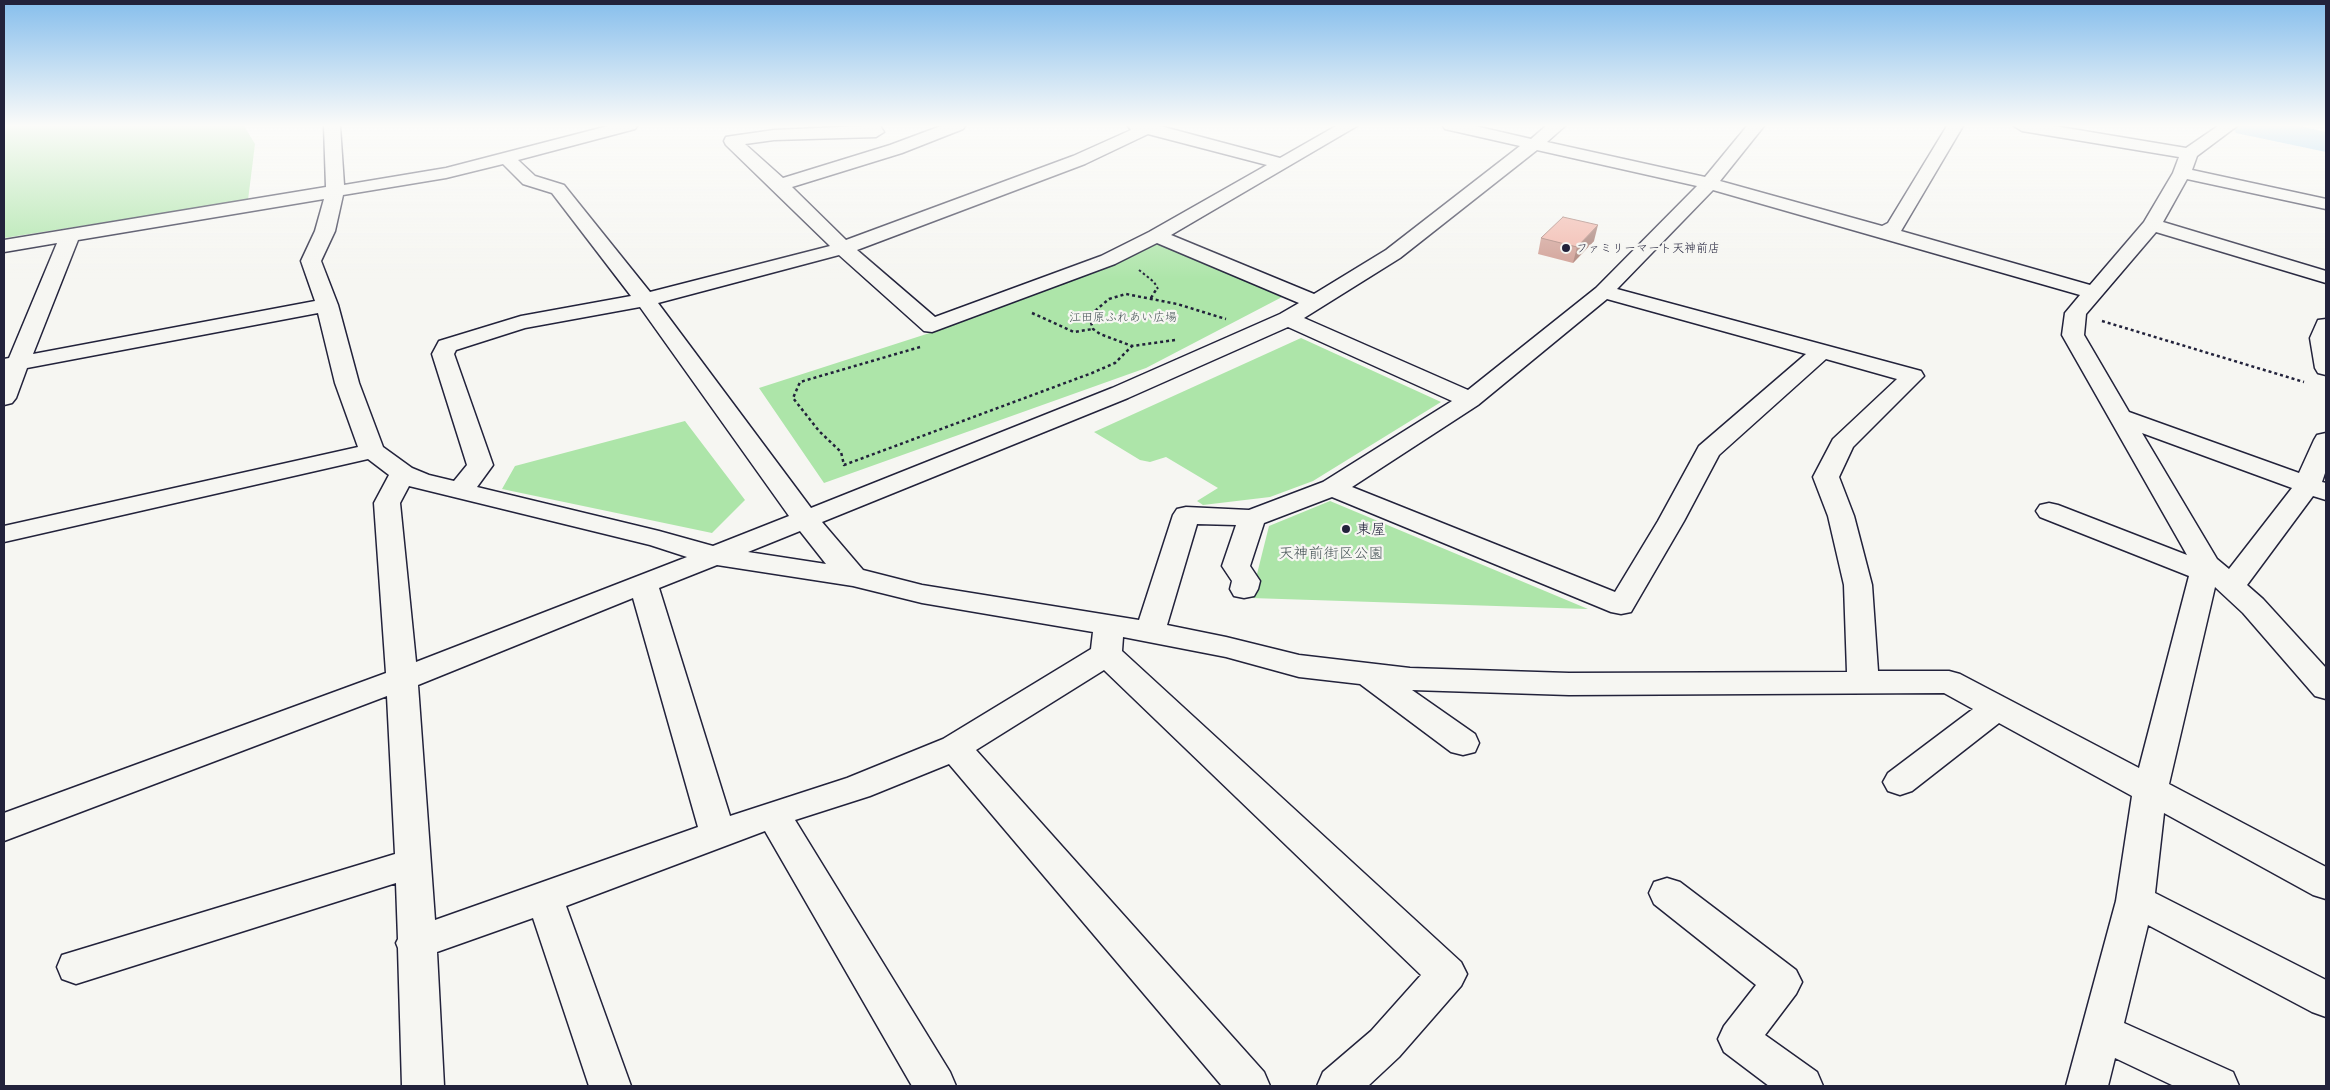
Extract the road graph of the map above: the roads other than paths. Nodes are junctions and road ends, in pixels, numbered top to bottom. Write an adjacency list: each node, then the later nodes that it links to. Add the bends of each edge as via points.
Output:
1 (334, 177): 16 (street)
2 (422, 177): 16 (street)
3 (526, 177): 27 (street, via 558,189)
4 (771, 177): 15 (street)
5 (806, 177): 15 (street)
6 (1034, 177): 23 (street)
7 (1259, 177): 21 (street)
8 (1493, 177): 28 (street, via 1393,254)
9 (1681, 177): 14 (street)
10 (1714, 177): 14 (street)
11 (1925, 177): 19 (street, via 1895,228)
12 (2180, 177): 18 (street)
13 (2200, 177): 17 (street)
14 (1709, 183): 19 (street); 25 (street)
15 (780, 185): 23 (street)
16 (335, 191): 20 (street); 29 (street, via 311,261)
17 (2326, 204)
18 (2152, 225): 24 (street); 26 (street)
19 (1883, 232): 26 (street)
20 (70, 235): 22 (street); 33 (street)
21 (1156, 236): 23 (street, via 1108,260 932,326); 28 (street)
22 (4, 246)
23 (843, 248): 27 (street)
24 (2326, 277)
25 (1603, 292): 32 (street); 36 (street)
26 (2093, 292): 37 (street, via 2076,313 2072,335)
27 (645, 300): 43 (street, via 521,322 447,346 443,354 480,465); 46 (street)
28 (1317, 303): 30 (street)
29 (327, 305): 33 (street); 39 (street, via 347,383)
30 (1288, 319): 36 (street); 46 (street, via 1120,393)
31 (2326, 325): 34 (street, via 2321,338)
32 (1821, 352): 41 (street, via 1708,451 1621,604); 58 (street, via 1913,376 1842,444 1826,477 1841,516 1858,585)
33 (10, 365): 35 (street)
34 (2326, 368)
35 (4, 398)
36 (1470, 400): 41 (street)
37 (2122, 417): 42 (street); 49 (street)
38 (2326, 440): 42 (street)
39 (372, 451): 40 (street); 47 (street)
40 (403, 473): 43 (street, via 420,481); 57 (street, via 387,503)
41 (1332, 488): 45 (street)
42 (2317, 488): 52 (street)
43 (461, 490): 48 (street, via 659,539)
44 (2049, 511): 49 (street)
45 (1252, 518): 53 (street, via 1236,566 1246,581); 54 (street, via 1186,515)
46 (806, 519): 48 (street); 50 (street)
47 (4, 534)
48 (714, 556): 50 (street); 51 (street)
49 (2205, 568): 52 (street); 64 (street)
50 (853, 577): 55 (street)
51 (642, 583): 57 (street); 67 (street)
52 (2231, 586): 59 (street)
53 (1244, 588)
54 (1150, 632): 55 (street); 56 (street, via 1299,666)
55 (1107, 641): 62 (street); 81 (street, via 1447,974 1385,1044)
56 (1367, 674): 58 (street, via 1410,679 1569,684); 61 (street)
57 (402, 679): 66 (street); 68 (street)
58 (1863, 683): 60 (street, via 1948,682)
59 (2326, 688)
60 (1997, 708): 63 (street); 64 (street)
61 (1463, 743)
62 (955, 748): 65 (street, via 858,787); 80 (street)
63 (1900, 782)
64 (2150, 791): 69 (street); 72 (street)
65 (773, 814): 67 (street); 79 (street)
66 (4, 827)
67 (718, 834): 71 (street)
68 (414, 863): 73 (street); 74 (street)
69 (2326, 884)
70 (1667, 893): 82 (street, via 1782,982 1738,1039)
71 (544, 898): 73 (street); 78 (street)
72 (2135, 901): 75 (street); 76 (street)
73 (416, 943): 77 (street)
74 (76, 968)
75 (2326, 999)
76 (2102, 1032): 83 (street); 84 (street)
77 (423, 1086)
78 (610, 1086)
79 (935, 1086)
80 (1249, 1086)
81 (1338, 1086)
82 (1802, 1086)
83 (2087, 1086)
84 (2218, 1086)

